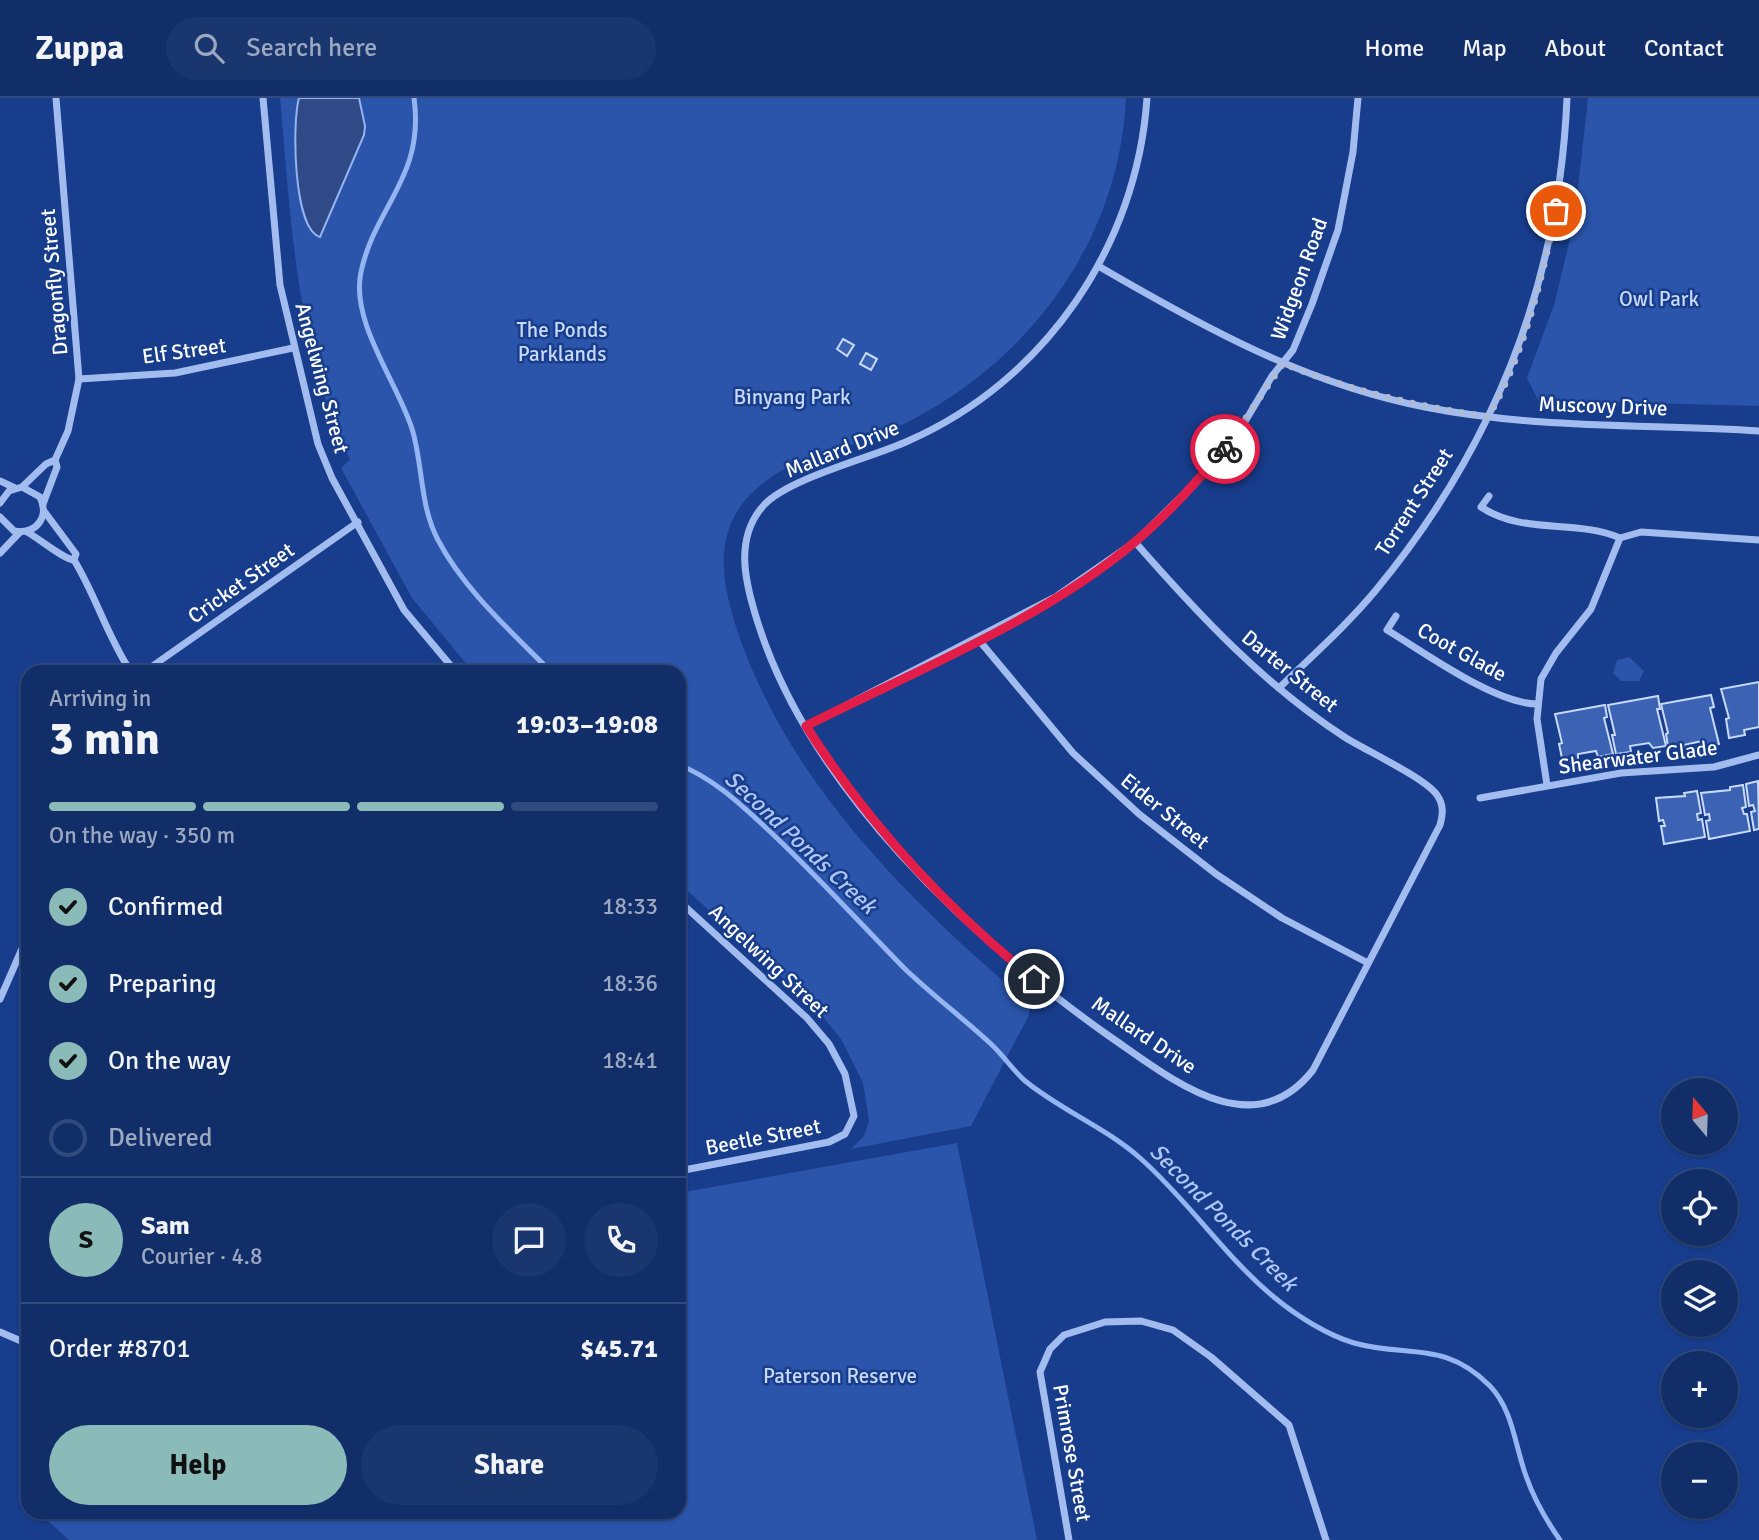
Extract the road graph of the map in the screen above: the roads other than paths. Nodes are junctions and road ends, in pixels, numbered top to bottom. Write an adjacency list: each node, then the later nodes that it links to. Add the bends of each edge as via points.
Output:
1 (55, 98): 9 (street, Dragonfly Street)
2 (263, 98): 7 (street, Angelwing Street, via 280,285)
3 (1147, 98): 6 (street, Mallard Drive, via 1134,181)
4 (1358, 98): 8 (street, Widgeon Road, via 1338,230 1293,350)
5 (1567, 98): 10 (street, Torrent Street, via 1560,182 1544,264 1524,332)
6 (1100, 267): 8 (street, Muscovy Drive, via 1216,334); 33 (street, Mallard Drive, via 1071,312 1027,358 964,412 910,441 804,480 762,507 746,540 746,581 776,671)
7 (293, 348): 9 (street, Elf Street, via 175,373); 19 (street, Angelwing Street, via 326,464)
8 (1283, 363): 10 (street, Muscovy Drive, via 1373,394); 23 (street, Widgeon Road, via 1227,447)
9 (79, 379): 12 (street, Dragonfly Street, via 68,431)
10 (1488, 417): 11 (street, Muscovy Drive); 31 (street, Torrent Street, via 1402,557 1348,622)
11 (1759, 431)
12 (55, 460): 14 (street, Dragonfly Street); 17 (street, Dragonfly Street, via 57,467)
13 (0, 481): 14 (street)
14 (18, 488): 16 (street, Dragonfly Street); 17 (street, via 34,492)
15 (1489, 496): 21 (street, via 1481,508 1493,515)
16 (0, 503)
17 (43, 507): 20 (street, Dragonfly Street, via 39,524); 25 (street, via 76,554)
18 (0, 517): 20 (street, via 8,528)
19 (358, 522): 29 (street, Cricket Street); 30 (street, Angelwing Street, via 404,610)
20 (24, 532): 24 (street, Dragonfly Street); 25 (street)
21 (1620, 538): 22 (street, via 1641,532); 32 (street, via 1591,609 1544,672)
22 (1759, 540)
23 (1135, 542): 27 (street, Widgeon Road, via 1057,596); 31 (street, Darter Street, via 1220,637)
24 (0, 553)
25 (74, 560): 28 (street)
26 (1396, 616): 32 (street, Coot Glade, via 1387,629 1475,682)
27 (978, 639): 33 (street, Widgeon Road); 40 (street, Eider Street, via 1057,736 1139,814 1282,918)
28 (127, 665)
29 (154, 665)
30 (450, 665)
31 (1279, 688): 37 (street, Darter Street, via 1343,736 1425,785)
32 (1537, 704): 35 (street)
33 (806, 726): 40 (street, Mallard Drive, via 887,836 988,939 1087,1020 1214,1101 1240,1106 1269,1102 1305,1081)
34 (1759, 755): 35 (street, Shearwater Glade, via 1714,767 1631,771)
35 (1547, 785): 36 (street, Shearwater Glade)
36 (1480, 798)
37 (1441, 803): 40 (street, Mallard Drive, via 1440,825)
38 (686, 907): 42 (street, Angelwing Street, via 830,1044 850,1087 855,1116)
39 (21, 951): 41 (street)
40 (1368, 963)
41 (0, 999)
42 (850, 1129): 43 (street, Beetle Street, via 829,1142)
43 (686, 1170)
44 (0, 1332): 45 (street)
45 (21, 1341)
46 (1069, 1540): 47 (street, Primrose Street, via 1040,1372 1050,1349 1064,1335 1105,1322 1141,1321 1173,1330 1289,1425)
47 (1326, 1540)

